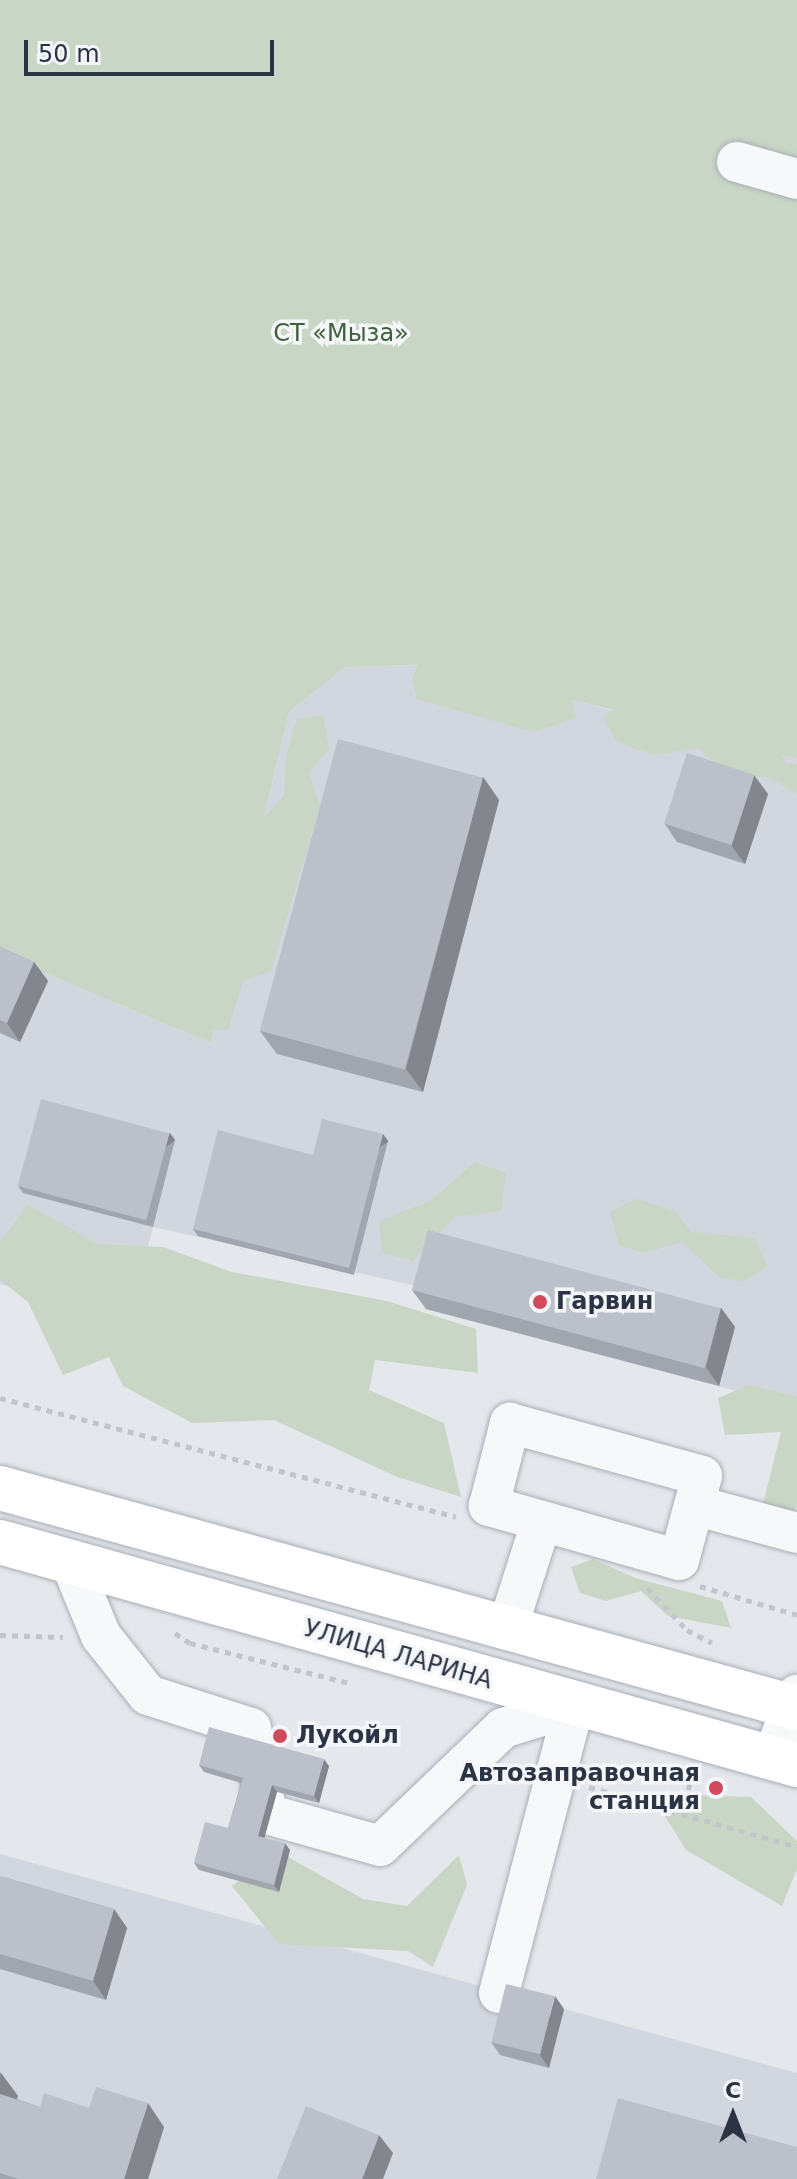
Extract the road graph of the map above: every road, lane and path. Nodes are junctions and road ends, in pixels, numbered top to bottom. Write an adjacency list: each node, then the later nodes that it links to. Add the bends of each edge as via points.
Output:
1 (737, 162): 2 (lane)
2 (797, 179)
3 (0, 1398): 6 (path)
4 (0, 1488): 14 (main road)
5 (694, 1505): 7 (lane, via 679,1560); 7 (lane, via 702,1476 510,1423 489,1506); 8 (lane)
6 (460, 1518)
7 (541, 1523): 14 (lane)
8 (797, 1533)
9 (0, 1542): 10 (main road, УЛИЦА ЛАРИНА)
10 (70, 1561): 17 (lane); 21 (main road, УЛИЦА ЛАРИНА)
11 (641, 1577): 18 (path, via 653,1597 687,1630)
12 (694, 1584): 13 (path)
13 (797, 1615)
14 (508, 1626): 20 (main road)
15 (170, 1630): 19 (path, via 190,1643)
16 (0, 1635): 17 (path)
17 (101, 1636): 21 (lane, via 148,1695 251,1728 267,1814 380,1846 503,1728)
18 (725, 1649)
19 (352, 1684)
20 (795, 1703): 22 (lane)
21 (574, 1706): 22 (main road, УЛИЦА ЛАРИНА); 23 (lane)
22 (785, 1762)
23 (553, 1777): 25 (path); 27 (lane)
24 (691, 1777): 25 (path)
25 (683, 1813): 26 (path)
26 (797, 1847)
27 (499, 1993)

